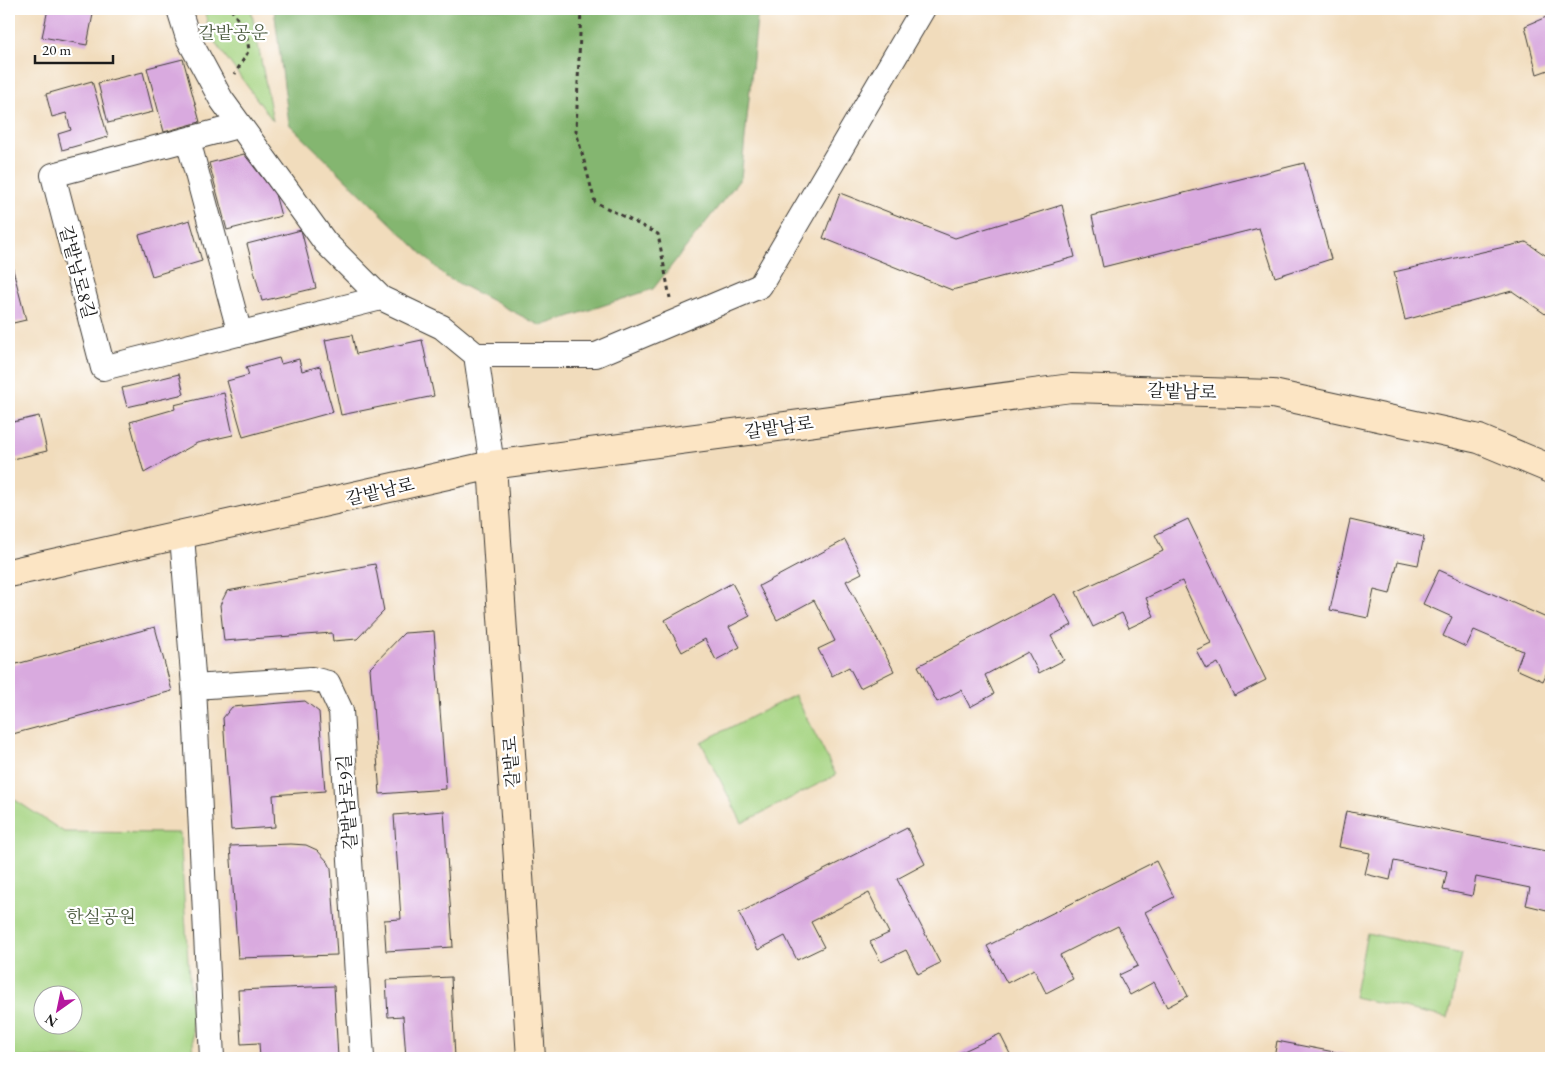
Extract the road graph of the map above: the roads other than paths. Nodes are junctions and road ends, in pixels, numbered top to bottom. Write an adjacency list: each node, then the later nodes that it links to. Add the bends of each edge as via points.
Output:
1 (178, 9): 3 (street, via 188,38)
2 (922, 9): 7 (street, via 760,286 596,355)
3 (238, 126): 4 (street, 갈밭남로8길); 5 (street, via 325,242)
4 (188, 140): 6 (street); 6 (street, 갈밭남로8길, via 53,175 103,368)
5 (382, 298): 6 (street, 갈밭남로8길); 7 (street, via 442,328)
6 (240, 334)
7 (476, 355): 8 (street)
8 (492, 465): 9 (main road, 갈밭남로, via 1071,388 1272,394 1479,439); 10 (main road, 갈밭남로); 15 (main road, 갈밭로)
9 (1551, 469)
10 (182, 536): 11 (main road, 갈밭남로); 12 (street)
11 (9, 574)
12 (194, 688): 13 (street); 14 (street, 갈밭남로9길, via 312,679 328,683 341,711)
13 (212, 1058)
14 (362, 1058)
15 (531, 1058)

